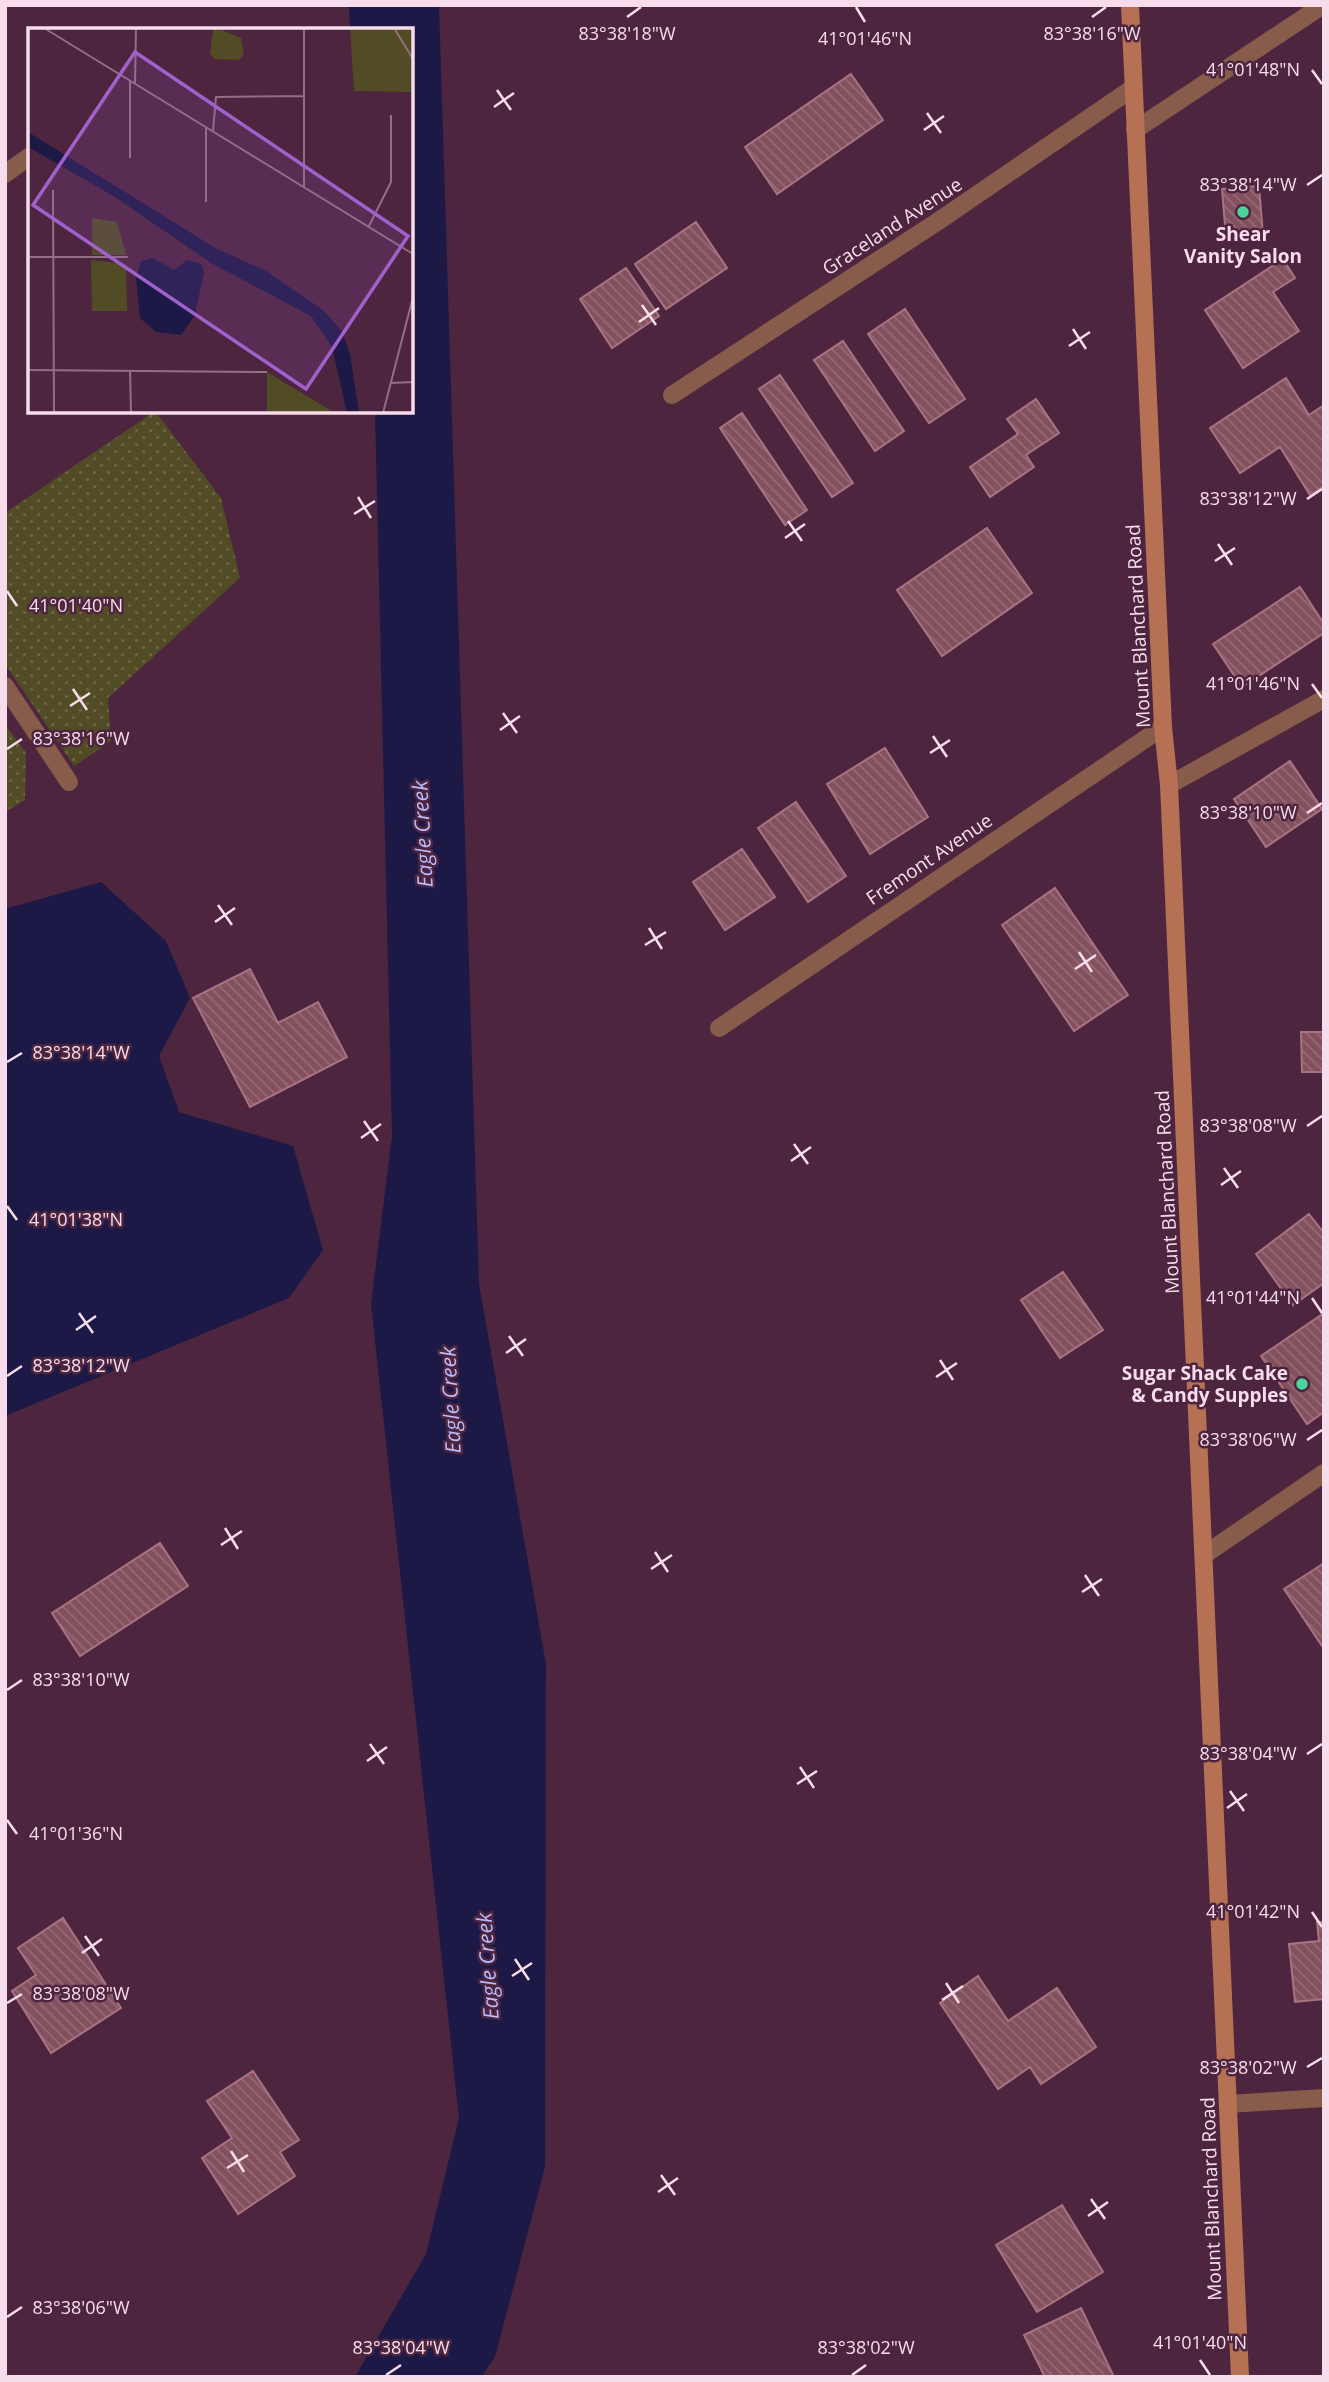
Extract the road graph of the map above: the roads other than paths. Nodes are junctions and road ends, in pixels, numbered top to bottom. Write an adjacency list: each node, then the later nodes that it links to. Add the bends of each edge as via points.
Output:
1 (1130, 5): 3 (main road, Mount Blanchard Road)
2 (1323, 5): 4 (street)
3 (1133, 88): 4 (main road, Mount Blanchard Road); 7 (street, Graceland Avenue)
4 (1135, 130): 10 (main road, Mount Blanchard Road)
5 (28, 157): 6 (street)
6 (5, 174)
7 (672, 395)
8 (5, 686): 11 (street)
9 (1324, 699): 12 (street)
10 (1163, 727): 12 (main road, Mount Blanchard Road); 13 (street, Fremont Avenue)
11 (69, 782)
12 (1169, 786): 15 (main road, Mount Blanchard Road)
13 (719, 1028)
14 (1324, 1473): 15 (street)
15 (1204, 1555): 17 (main road, Mount Blanchard Road)
16 (1324, 2098): 17 (street)
17 (1228, 2104): 18 (main road, Mount Blanchard Road)
18 (1240, 2377)

